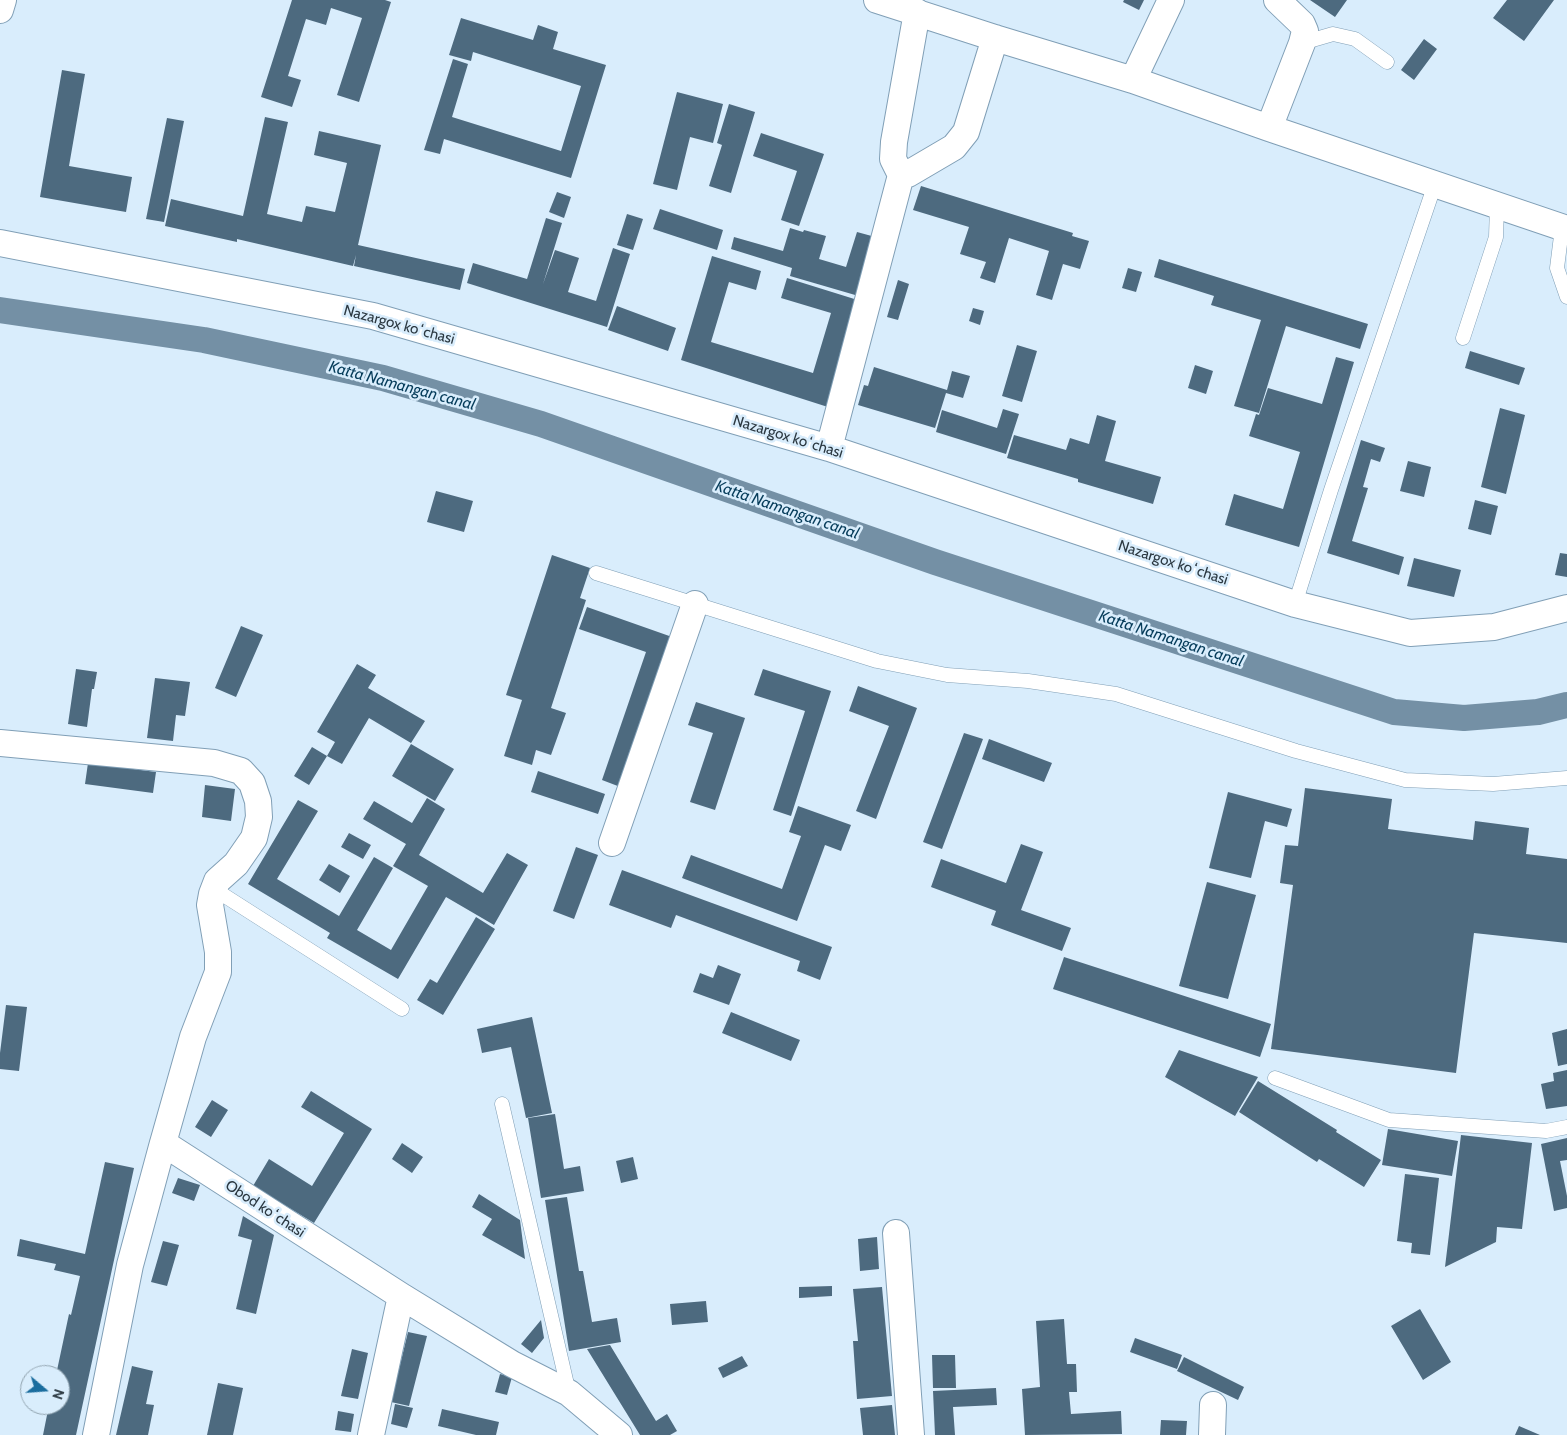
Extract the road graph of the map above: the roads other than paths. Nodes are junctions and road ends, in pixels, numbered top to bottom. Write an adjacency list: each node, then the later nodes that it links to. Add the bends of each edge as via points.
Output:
1 (3, 0): 5 (street)
2 (878, 0): 6 (street)
3 (1171, 0): 10 (street)
4 (1277, 0): 8 (street, via 1302,24 1305,31)
5 (0, 10)
6 (917, 12): 7 (street); 12 (street, via 894,142 894,159)
7 (995, 38): 10 (street); 12 (street, via 966,132 954,147)
8 (1302, 43): 9 (lane, via 1333,34 1355,39); 11 (street)
9 (1387, 62)
10 (1133, 80): 11 (street)
11 (1268, 128): 13 (street)
12 (901, 175): 19 (street)
13 (1435, 184): 14 (street); 22 (lane)
14 (1497, 206): 15 (street); 18 (lane, via 1496,236)
15 (1565, 228): 17 (lane, via 1558,268)
16 (0, 243): 19 (street, Nazargox koʻchasi, via 373,316)
17 (1567, 297)
18 (1463, 338)
19 (829, 448): 22 (street, Nazargox koʻchasi)
20 (596, 573): 21 (lane)
21 (695, 604): 25 (lane, via 877,661 947,675 1028,681 1116,694 1296,751 1405,780 1493,784); 26 (street)
22 (1295, 604): 23 (street, Nazargox koʻchasi, via 1410,633 1494,627)
23 (1567, 608)
24 (0, 744): 27 (street, via 214,763 241,771 252,783 259,817 254,838 236,864 217,881)
25 (1567, 778)
26 (612, 843)
27 (214, 889): 28 (lane); 32 (street, via 210,905 218,972 193,1037)
28 (402, 1009)
29 (1274, 1078): 31 (lane, via 1389,1120 1546,1131)
30 (502, 1104): 35 (lane)
31 (1567, 1128)
32 (162, 1143): 34 (street, Obod koʻchasi); 37 (street, via 130,1265)
33 (896, 1233): 40 (street)
34 (401, 1296): 35 (street, Obod koʻchasi, via 512,1364); 38 (street)
35 (569, 1392): 39 (street, Obod koʻchasi)
36 (1213, 1405): 41 (street)
37 (96, 1435)
38 (371, 1435)
39 (619, 1435)
40 (911, 1435)
41 (1212, 1435)

